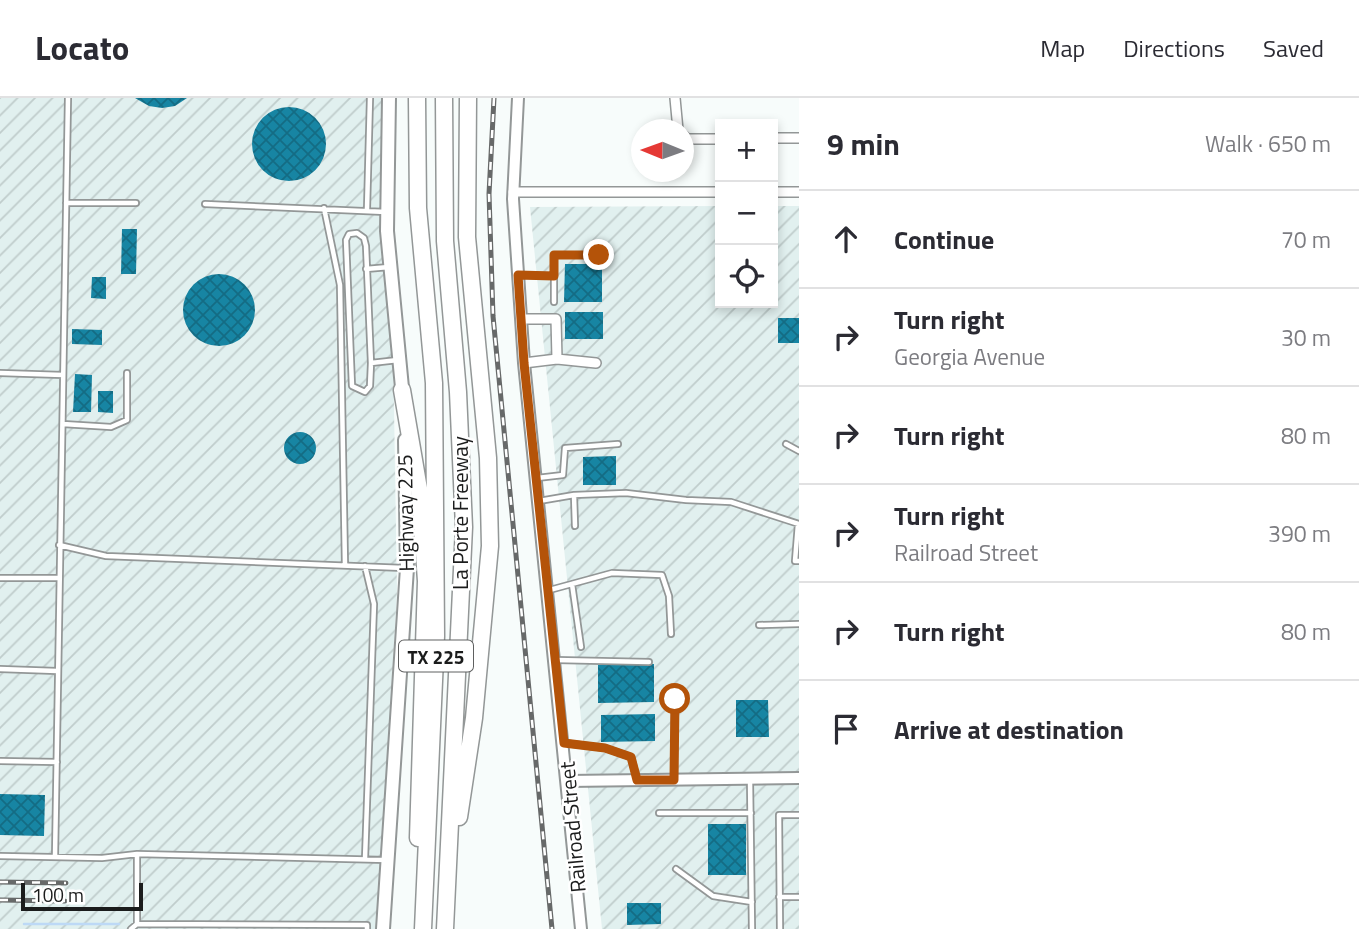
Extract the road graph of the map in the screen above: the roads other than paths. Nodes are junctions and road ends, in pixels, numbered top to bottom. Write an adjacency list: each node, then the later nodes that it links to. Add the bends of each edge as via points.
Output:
1 (68, 98): 18 (lane)
2 (370, 98): 22 (lane)
3 (389, 98): 23 (main road, Highway 225)
4 (417, 98): 94 (highway, La Porte Freeway / TX 225, via 418,208 434,383 436,636)
5 (444, 98): 86 (highway, La Porte Freeway / TX 225, via 445,241 464,527)
6 (468, 98): 86 (highway, via 467,237 488,458 490,545 474,718)
7 (517, 98): 14 (street, Railroad Street)
8 (675, 98): 9 (street)
9 (677, 119)
10 (778, 138): 11 (street)
11 (799, 138)
12 (694, 139): 13 (street)
13 (715, 139)
14 (513, 192): 15 (street); 27 (street, Railroad Street)
15 (715, 192)
16 (778, 192): 17 (street)
17 (799, 192)
18 (66, 203): 19 (lane); 38 (lane)
19 (136, 203)
20 (205, 204): 21 (lane)
21 (324, 208): 22 (lane); 51 (lane, via 340,285)
22 (367, 209): 23 (lane)
23 (387, 212): 25 (main road, Highway 225)
24 (599, 255): 28 (lane, via 554,255)
25 (389, 267): 26 (lane); 32 (main road, Highway 225)
26 (366, 269): 33 (lane); 33 (lane, via 364,238 349,234 345,240 352,386 357,391 365,392 370,386)
27 (518, 275): 28 (lane); 30 (street, Railroad Street)
28 (554, 276): 29 (lane)
29 (554, 302)
30 (521, 318): 31 (street, via 556,319); 34 (street, Railroad Street)
31 (557, 359): 34 (street); 35 (street)
32 (399, 360): 33 (lane); 39 (main road, Highway 225)
33 (371, 363)
34 (524, 363): 44 (street, Railroad Street)
35 (596, 363)
36 (0, 373): 38 (lane)
37 (127, 373): 40 (lane, via 127,420 111,427)
38 (63, 375): 40 (lane)
39 (402, 390): 53 (main road, Highway 225); 93 (highway, via 420,495 426,581)
40 (63, 424): 49 (lane)
41 (618, 444): 44 (lane, via 565,448 563,475)
42 (786, 444): 43 (lane)
43 (799, 451)
44 (536, 478): 46 (street, Railroad Street)
45 (574, 495): 46 (lane); 47 (lane, via 626,493 731,502); 48 (lane)
46 (538, 501): 57 (street, Railroad Street)
47 (798, 524): 50 (lane, via 795,561)
48 (575, 526)
49 (59, 545): 51 (lane, via 106,556); 55 (lane)
50 (799, 561)
51 (345, 565): 52 (lane)
52 (365, 566): 53 (lane); 81 (lane, via 374,604)
53 (407, 568): 82 (main road, Highway 225)
54 (0, 578): 55 (lane)
55 (59, 578): 65 (lane)
56 (572, 584): 57 (lane); 60 (lane, via 612,573 662,575 669,596); 61 (lane)
57 (546, 591): 62 (street, Railroad Street)
58 (799, 624): 59 (lane)
59 (758, 625)
60 (671, 634)
61 (581, 647)
62 (555, 660): 63 (lane); 67 (street, Railroad Street)
63 (649, 662)
64 (0, 669): 65 (lane)
65 (57, 671): 69 (lane)
66 (675, 699): 73 (lane)
67 (564, 743): 72 (lane, via 631,757); 74 (street, Railroad Street)
68 (0, 761): 69 (lane)
69 (57, 762): 80 (lane)
70 (799, 778): 71 (street)
71 (750, 779): 73 (street); 76 (lane)
72 (637, 780): 73 (street); 74 (street)
73 (674, 780)
74 (568, 781): 96 (street, Railroad Street)
75 (659, 813): 76 (lane)
76 (751, 813): 87 (lane)
77 (799, 815): 84 (lane, via 779,815)
78 (137, 854): 80 (lane); 81 (lane); 88 (lane)
79 (0, 856): 80 (lane)
80 (55, 858)
81 (365, 859): 82 (lane)
82 (389, 860): 92 (main road, Highway 225)
83 (676, 869): 87 (lane, via 713,896)
84 (779, 897): 85 (lane); 98 (lane)
85 (799, 897)
86 (447, 898): 95 (highway, La Porte Freeway / TX 225)
87 (752, 902): 97 (lane)
88 (137, 924): 89 (lane); 90 (lane)
89 (186, 927): 91 (lane, via 367,925)
90 (131, 929)
91 (367, 929)
92 (383, 929)
93 (416, 929)
94 (423, 929)
95 (445, 929)
96 (581, 929)
97 (752, 929)
98 (780, 929)

